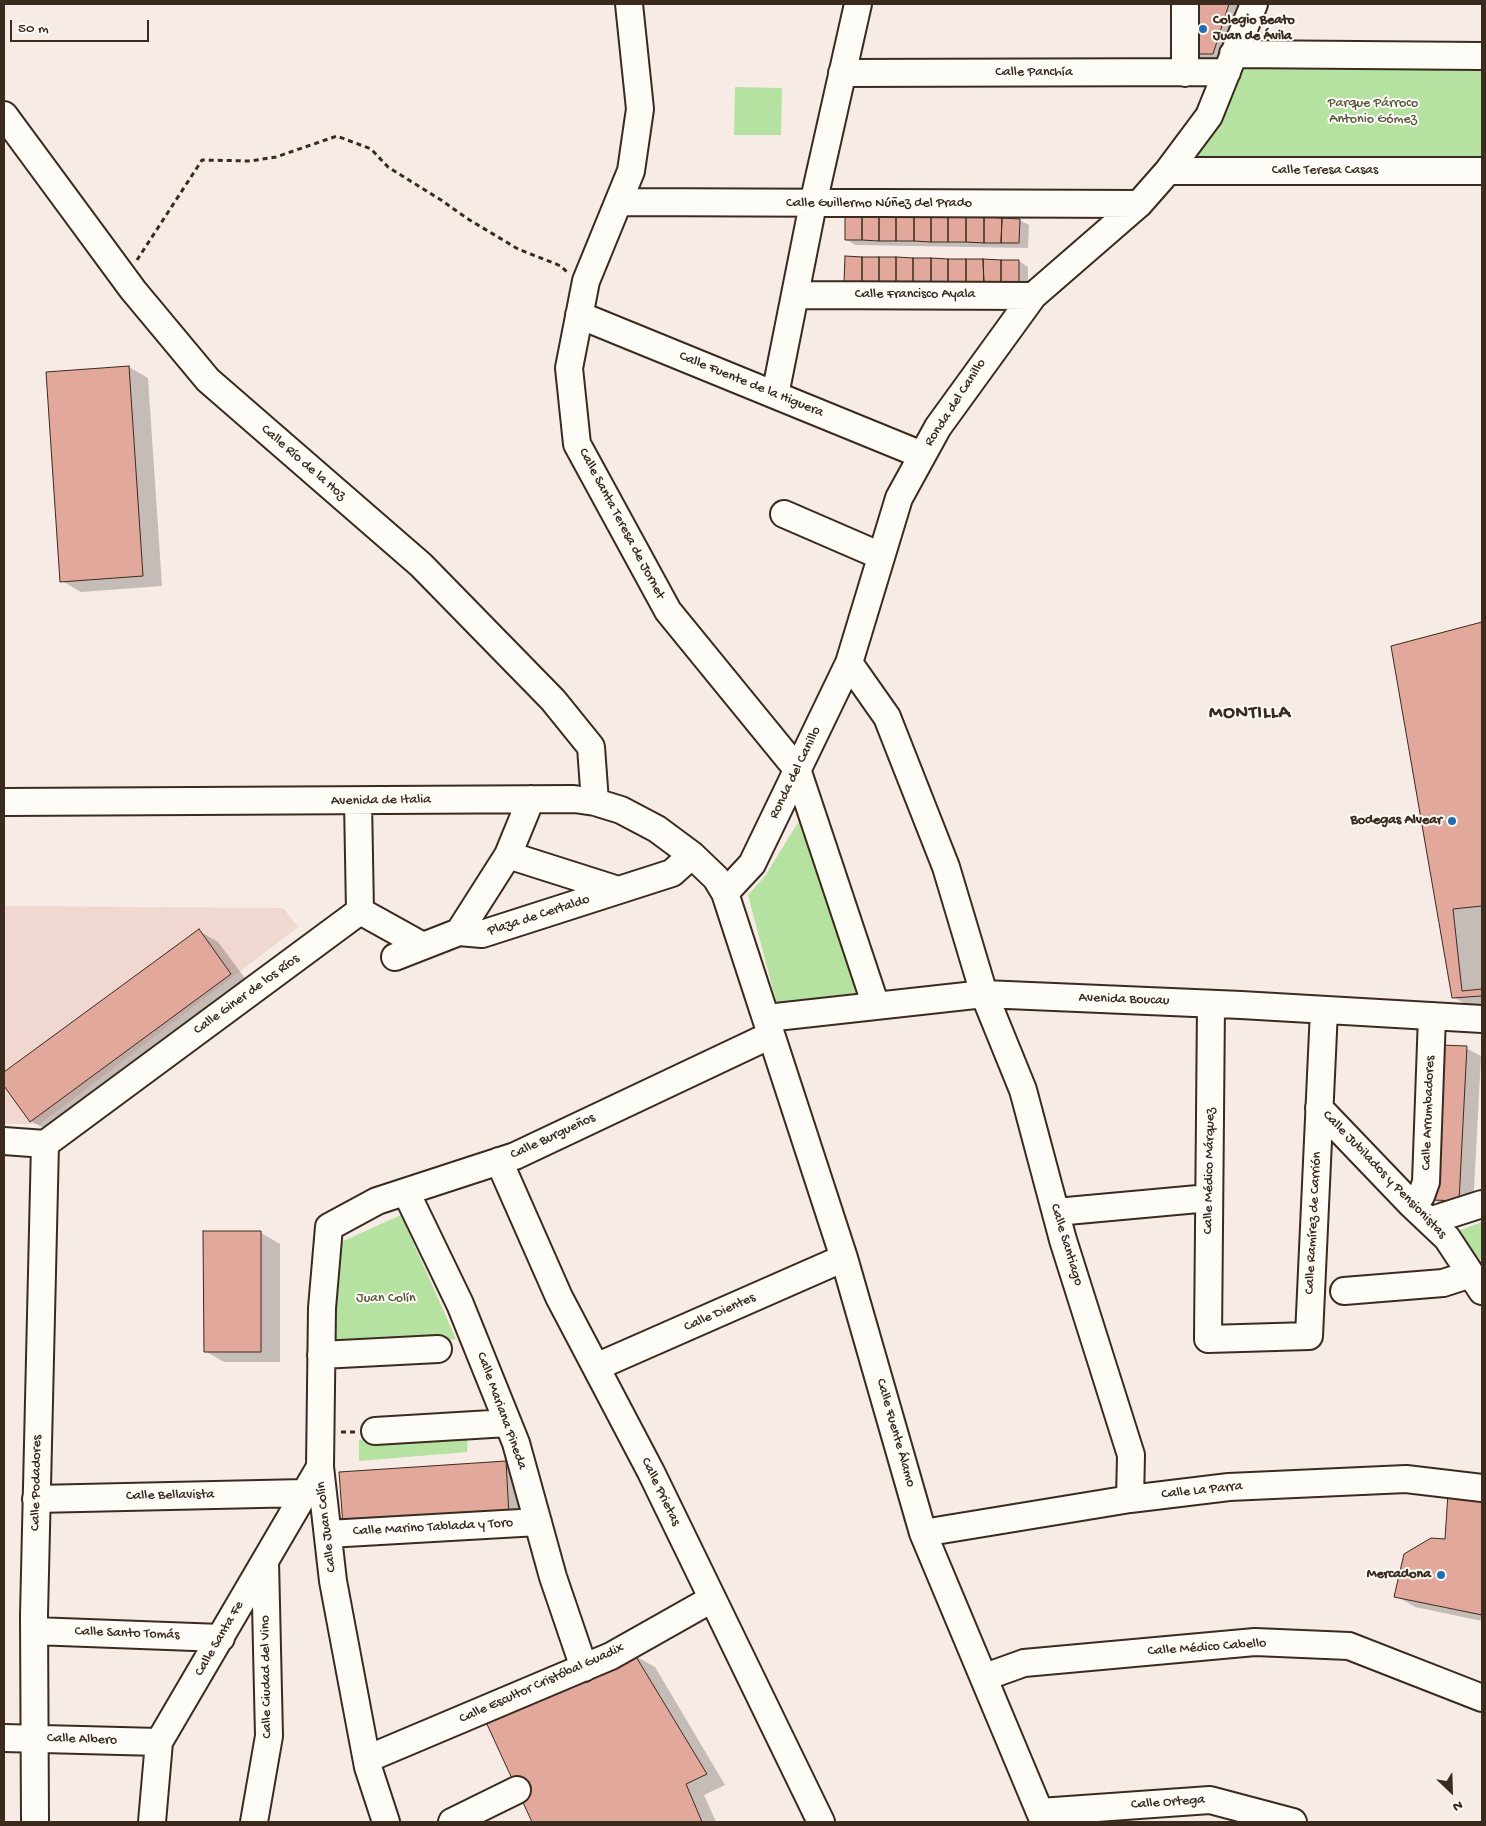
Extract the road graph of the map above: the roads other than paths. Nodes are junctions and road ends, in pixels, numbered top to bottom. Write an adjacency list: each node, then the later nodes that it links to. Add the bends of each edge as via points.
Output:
1 (630, 4): 12 (street, Calle Santa Teresa de Jornet, via 640,109 631,171)
2 (858, 4): 7 (street)
3 (1185, 4): 8 (street)
4 (1254, 4): 6 (street, Ronda del Canillo)
5 (1482, 56): 6 (street, Calle Panchía)
6 (1230, 63): 8 (street, Calle Panchía); 10 (street, Ronda del Canillo, via 1209,116)
7 (842, 73): 8 (street, Calle Panchía); 13 (street)
8 (1186, 73)
9 (4, 115): 27 (street, Calle Río de la Hoz, via 124,278 208,380 421,565 553,700 591,747)
10 (1168, 171): 11 (street, Calle Teresa Casas); 14 (street, Ronda del Canillo)
11 (1482, 171)
12 (620, 202): 13 (street, Calle Guillermo Núñez del Prado); 17 (street, Calle Santa Teresa de Jornet, via 586,281)
13 (813, 204): 14 (street, Calle Guillermo Núñez del Prado); 15 (street)
14 (1138, 204): 16 (street, Ronda del Canillo)
15 (796, 295): 16 (street, Calle Francisco Ayala); 18 (street)
16 (1033, 296): 19 (street, Ronda del Canillo, via 938,426)
17 (582, 303): 18 (street, Calle Fuente de la Higuera); 23 (street, Calle Santa Teresa de Jornet, via 569,368 577,444 668,611)
18 (775, 395): 19 (street, Calle Fuente de la Higuera)
19 (922, 455): 21 (street, Ronda del Canillo, via 899,498)
20 (784, 514): 21 (street)
21 (881, 556): 22 (street, Ronda del Canillo)
22 (849, 663): 23 (street, Ronda del Canillo); 36 (street, Calle Santiago, via 887,717 946,867)
23 (797, 769): 31 (street, Ronda del Canillo, via 752,864); 38 (street)
24 (531, 799): 26 (street, Avenida de Italia); 27 (street, Avenida de Italia); 28 (street, Plaza de Certaldo)
25 (4, 802): 26 (street, Avenida de Italia)
26 (358, 802): 32 (street)
27 (595, 802): 29 (street, Avenida de Italia, via 622,810 657,829)
28 (508, 855): 30 (street, Plaza de Certaldo); 33 (street, Plaza de Certaldo)
29 (692, 855): 30 (street, Plaza de Certaldo, via 672,873); 31 (street, Avenida de Italia, via 716,878)
30 (618, 890): 33 (street, Plaza de Certaldo, via 482,934)
31 (725, 893): 42 (street, Avenida de Italia)
32 (360, 912): 34 (street); 45 (street, Calle Giner de los Ríos)
33 (459, 932): 34 (street, Plaza de Certaldo)
34 (423, 946): 35 (street, Plaza de Certaldo)
35 (395, 957)
36 (984, 994): 37 (street, Avenida Boucau); 38 (street, Avenida Boucau); 50 (street, Calle Santiago, via 1023,1090)
37 (1212, 1004): 39 (street, Avenida Boucau); 48 (street, Calle Médico Márquez)
38 (876, 1006): 42 (street, Avenida Boucau)
39 (1324, 1010): 40 (street, Avenida Boucau); 43 (street, Calle Ramírez de Carrión)
40 (1432, 1016): 41 (street, Avenida Boucau); 51 (street, Calle Arrumbadores, via 1426,1182)
41 (1482, 1019)
42 (769, 1026): 46 (street, Calle Burgueños, via 515,1156); 53 (street, Calle Fuente Álamo)
43 (1319, 1108): 51 (street, Calle Jubilados y Pensionistas); 56 (street, Calle Ramírez de Carrión, via 1309,1336)
44 (4, 1141): 45 (street)
45 (46, 1144): 65 (street, Calle Podadores)
46 (499, 1161): 47 (street, Calle Burgueños); 59 (street, Calle Prietas, via 559,1297)
47 (406, 1192): 52 (street, Calle Burgueños, via 377,1202); 60 (street, Calle Mariana Pineda, via 460,1304)
48 (1209, 1198): 50 (street); 56 (street, Calle Médico Márquez)
49 (1482, 1204): 51 (street)
50 (1056, 1212): 66 (street, Calle Santiago, via 1130,1455)
51 (1420, 1213): 54 (street, Calle Jubilados y Pensionistas, via 1447,1238)
52 (329, 1227): 58 (street, Calle Juan Colín)
53 (844, 1258): 59 (street, Calle Dientes); 68 (street, Calle Fuente Álamo)
54 (1476, 1283): 55 (street)
55 (1344, 1290)
56 (1208, 1339)
57 (438, 1349): 58 (street)
58 (321, 1355): 62 (street, Calle Juan Colín)
59 (596, 1367): 71 (street, Calle Prietas)
60 (508, 1423): 61 (street); 67 (street, Calle Mariana Pineda)
61 (375, 1431)
62 (320, 1467): 64 (street, Calle Santa Fe); 69 (street, Calle Juan Colín)
63 (1482, 1488): 66 (street, Calle La Parra, via 1406,1479 1229,1487)
64 (304, 1493): 65 (street, Calle Bellavista); 70 (street, Calle Santa Fe)
65 (36, 1499): 72 (street, Calle Podadores)
66 (1130, 1499): 68 (street, Calle La Parra)
67 (538, 1522): 69 (street, Calle Marino Tablada y Toro); 74 (street, Calle Mariana Pineda)
68 (923, 1532): 75 (street, Calle Fuente Álamo)
69 (328, 1534): 80 (street, Calle Juan Colín, via 333,1582)
70 (265, 1560): 73 (street, Calle Santa Fe); 85 (street, Calle Ciudad del Vino, via 269,1736)
71 (712, 1599): 74 (street, Calle Escultor Cristóbal Guadix); 88 (street, Calle Prietas)
72 (34, 1631): 73 (street, Calle Santo Tomás); 78 (street, Calle Podadores)
73 (221, 1638): 79 (street, Calle Santa Fe)
74 (584, 1668): 80 (street, Calle Escultor Cristóbal Guadix)
75 (985, 1677): 76 (street, Calle Médico Cabello, via 1024,1663 1255,1642 1330,1645 1349,1646); 82 (street, Calle Fuente Álamo)
76 (1482, 1698)
77 (4, 1738): 78 (street, Calle Albero)
78 (35, 1739): 79 (street, Calle Albero); 83 (street, Calle Podadores)
79 (159, 1742): 84 (street, Calle Santa Fe)
80 (367, 1759): 86 (street, Calle Juan Colín)
81 (517, 1790): 87 (street)
82 (1042, 1817): 89 (street, Calle Ortega, via 1210,1800)
83 (35, 1822)
84 (152, 1822)
85 (254, 1822)
86 (386, 1822)
87 (452, 1822)
88 (821, 1822)
89 (1293, 1822)

